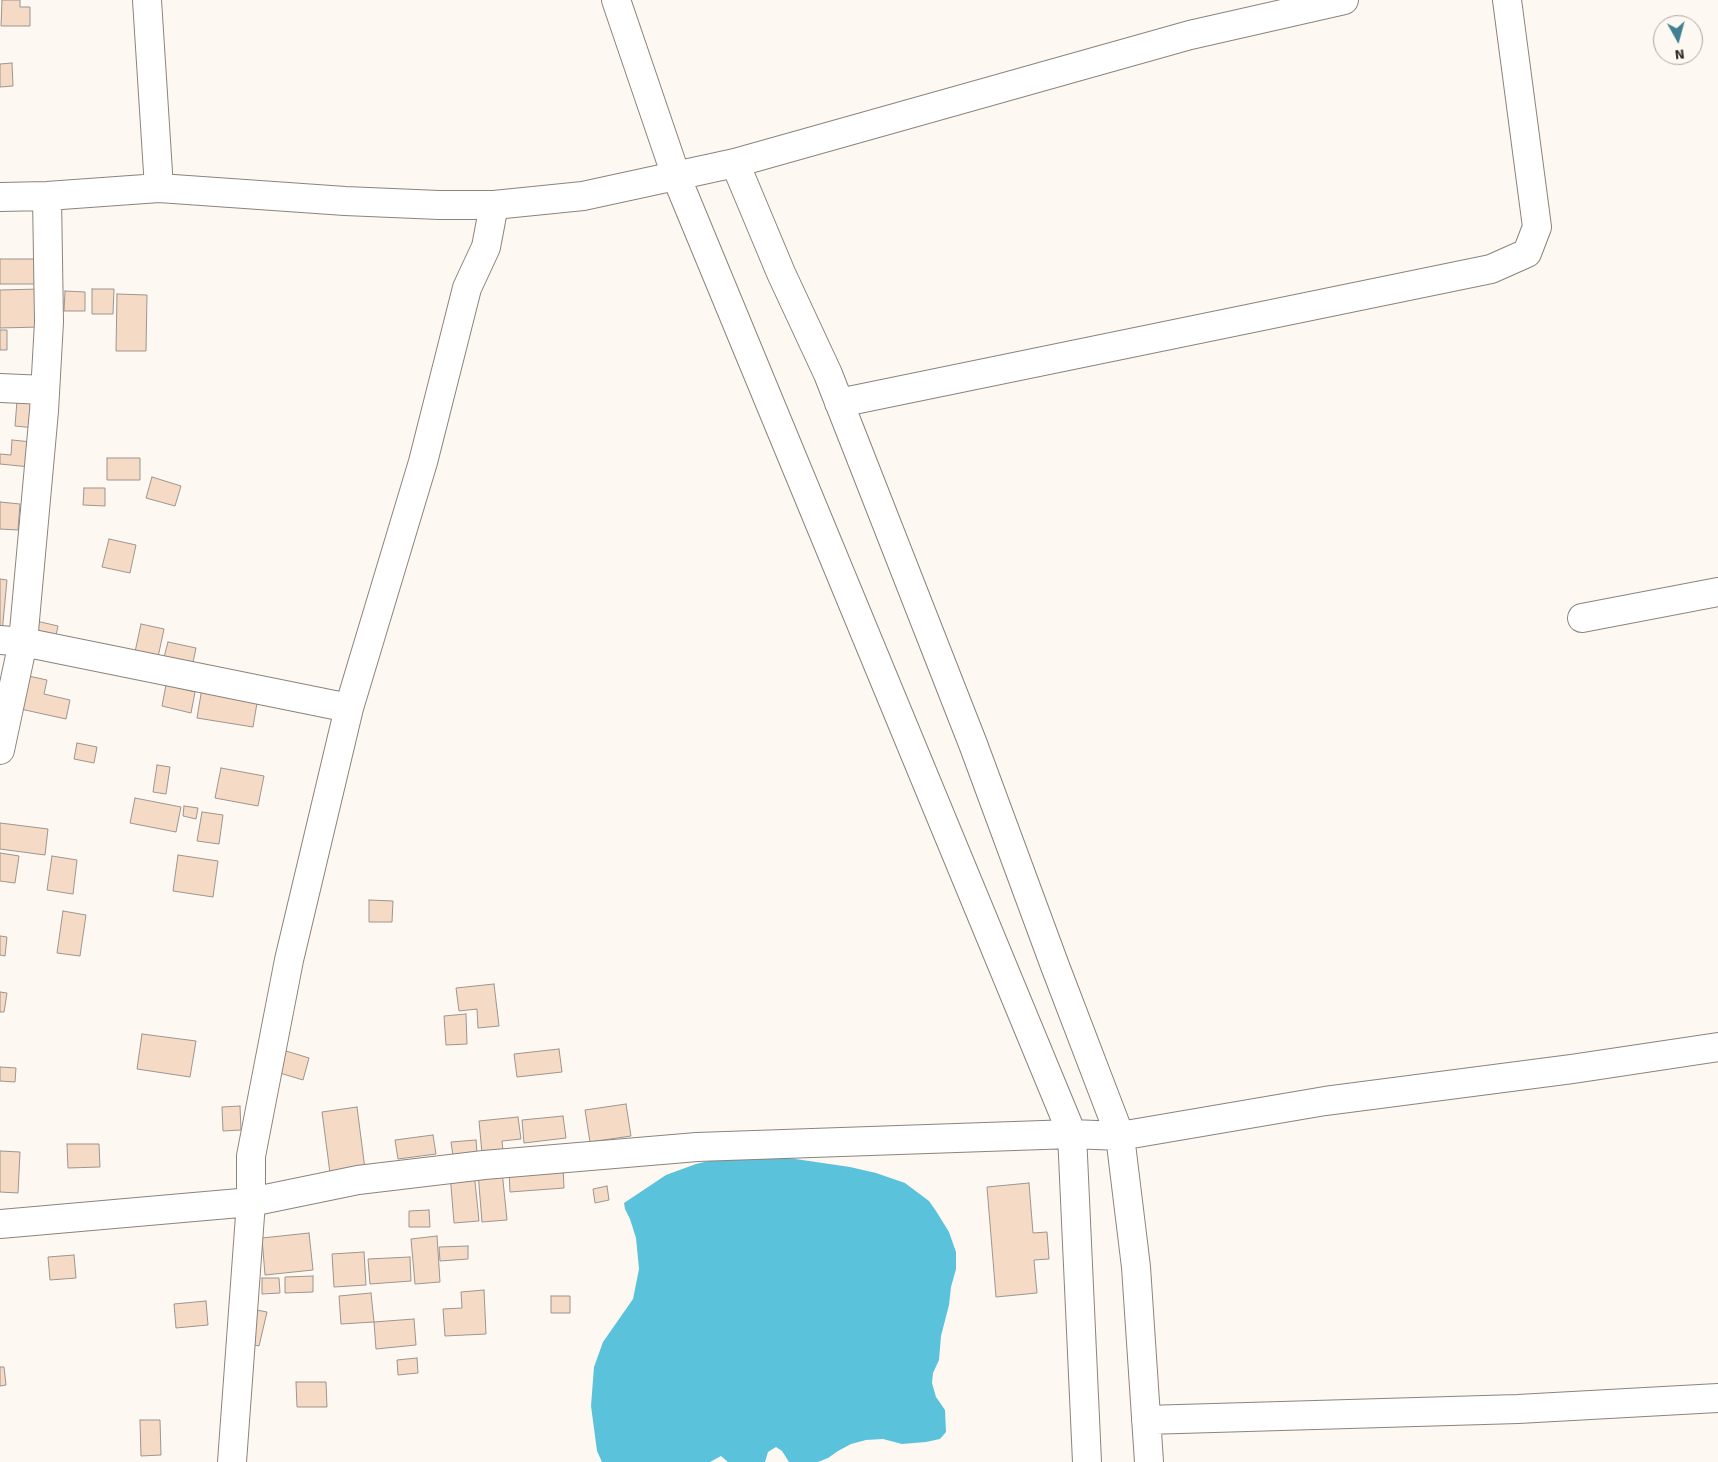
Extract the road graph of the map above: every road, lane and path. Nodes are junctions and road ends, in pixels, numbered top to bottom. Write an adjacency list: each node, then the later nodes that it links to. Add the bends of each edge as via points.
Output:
1 (147, 0): 7 (street)
2 (616, 0): 6 (street)
3 (1344, 0): 5 (street, via 1190,35)
4 (1507, 0): 13 (street, via 1537,227 1527,253 1492,269)
5 (735, 163): 6 (street); 13 (street)
6 (676, 176): 10 (street, via 583,196); 20 (street)
7 (159, 188): 8 (street); 10 (street, via 345,201)
8 (47, 196): 9 (street); 12 (street, via 49,322)
9 (0, 197)
10 (494, 205): 17 (street, via 486,247 467,288 423,462)
11 (0, 388): 12 (street)
12 (45, 390): 16 (street)
13 (838, 403): 21 (street, via 973,744)
14 (1718, 592): 15 (street)
15 (1582, 618)
16 (11, 641): 17 (street); 18 (street)
17 (349, 708): 22 (street, via 287,969 251,1156)
18 (0, 750)
19 (1718, 1047): 21 (street, via 1324,1101)
20 (1072, 1134): 21 (street); 22 (street, via 697,1147 484,1165 358,1180); 27 (street)
21 (1120, 1136): 25 (street, via 1136,1267)
22 (251, 1202): 23 (street); 26 (street)
23 (0, 1224)
24 (1718, 1398): 25 (street)
25 (1146, 1420): 28 (street)
26 (232, 1462)
27 (1087, 1462)
28 (1149, 1462)

